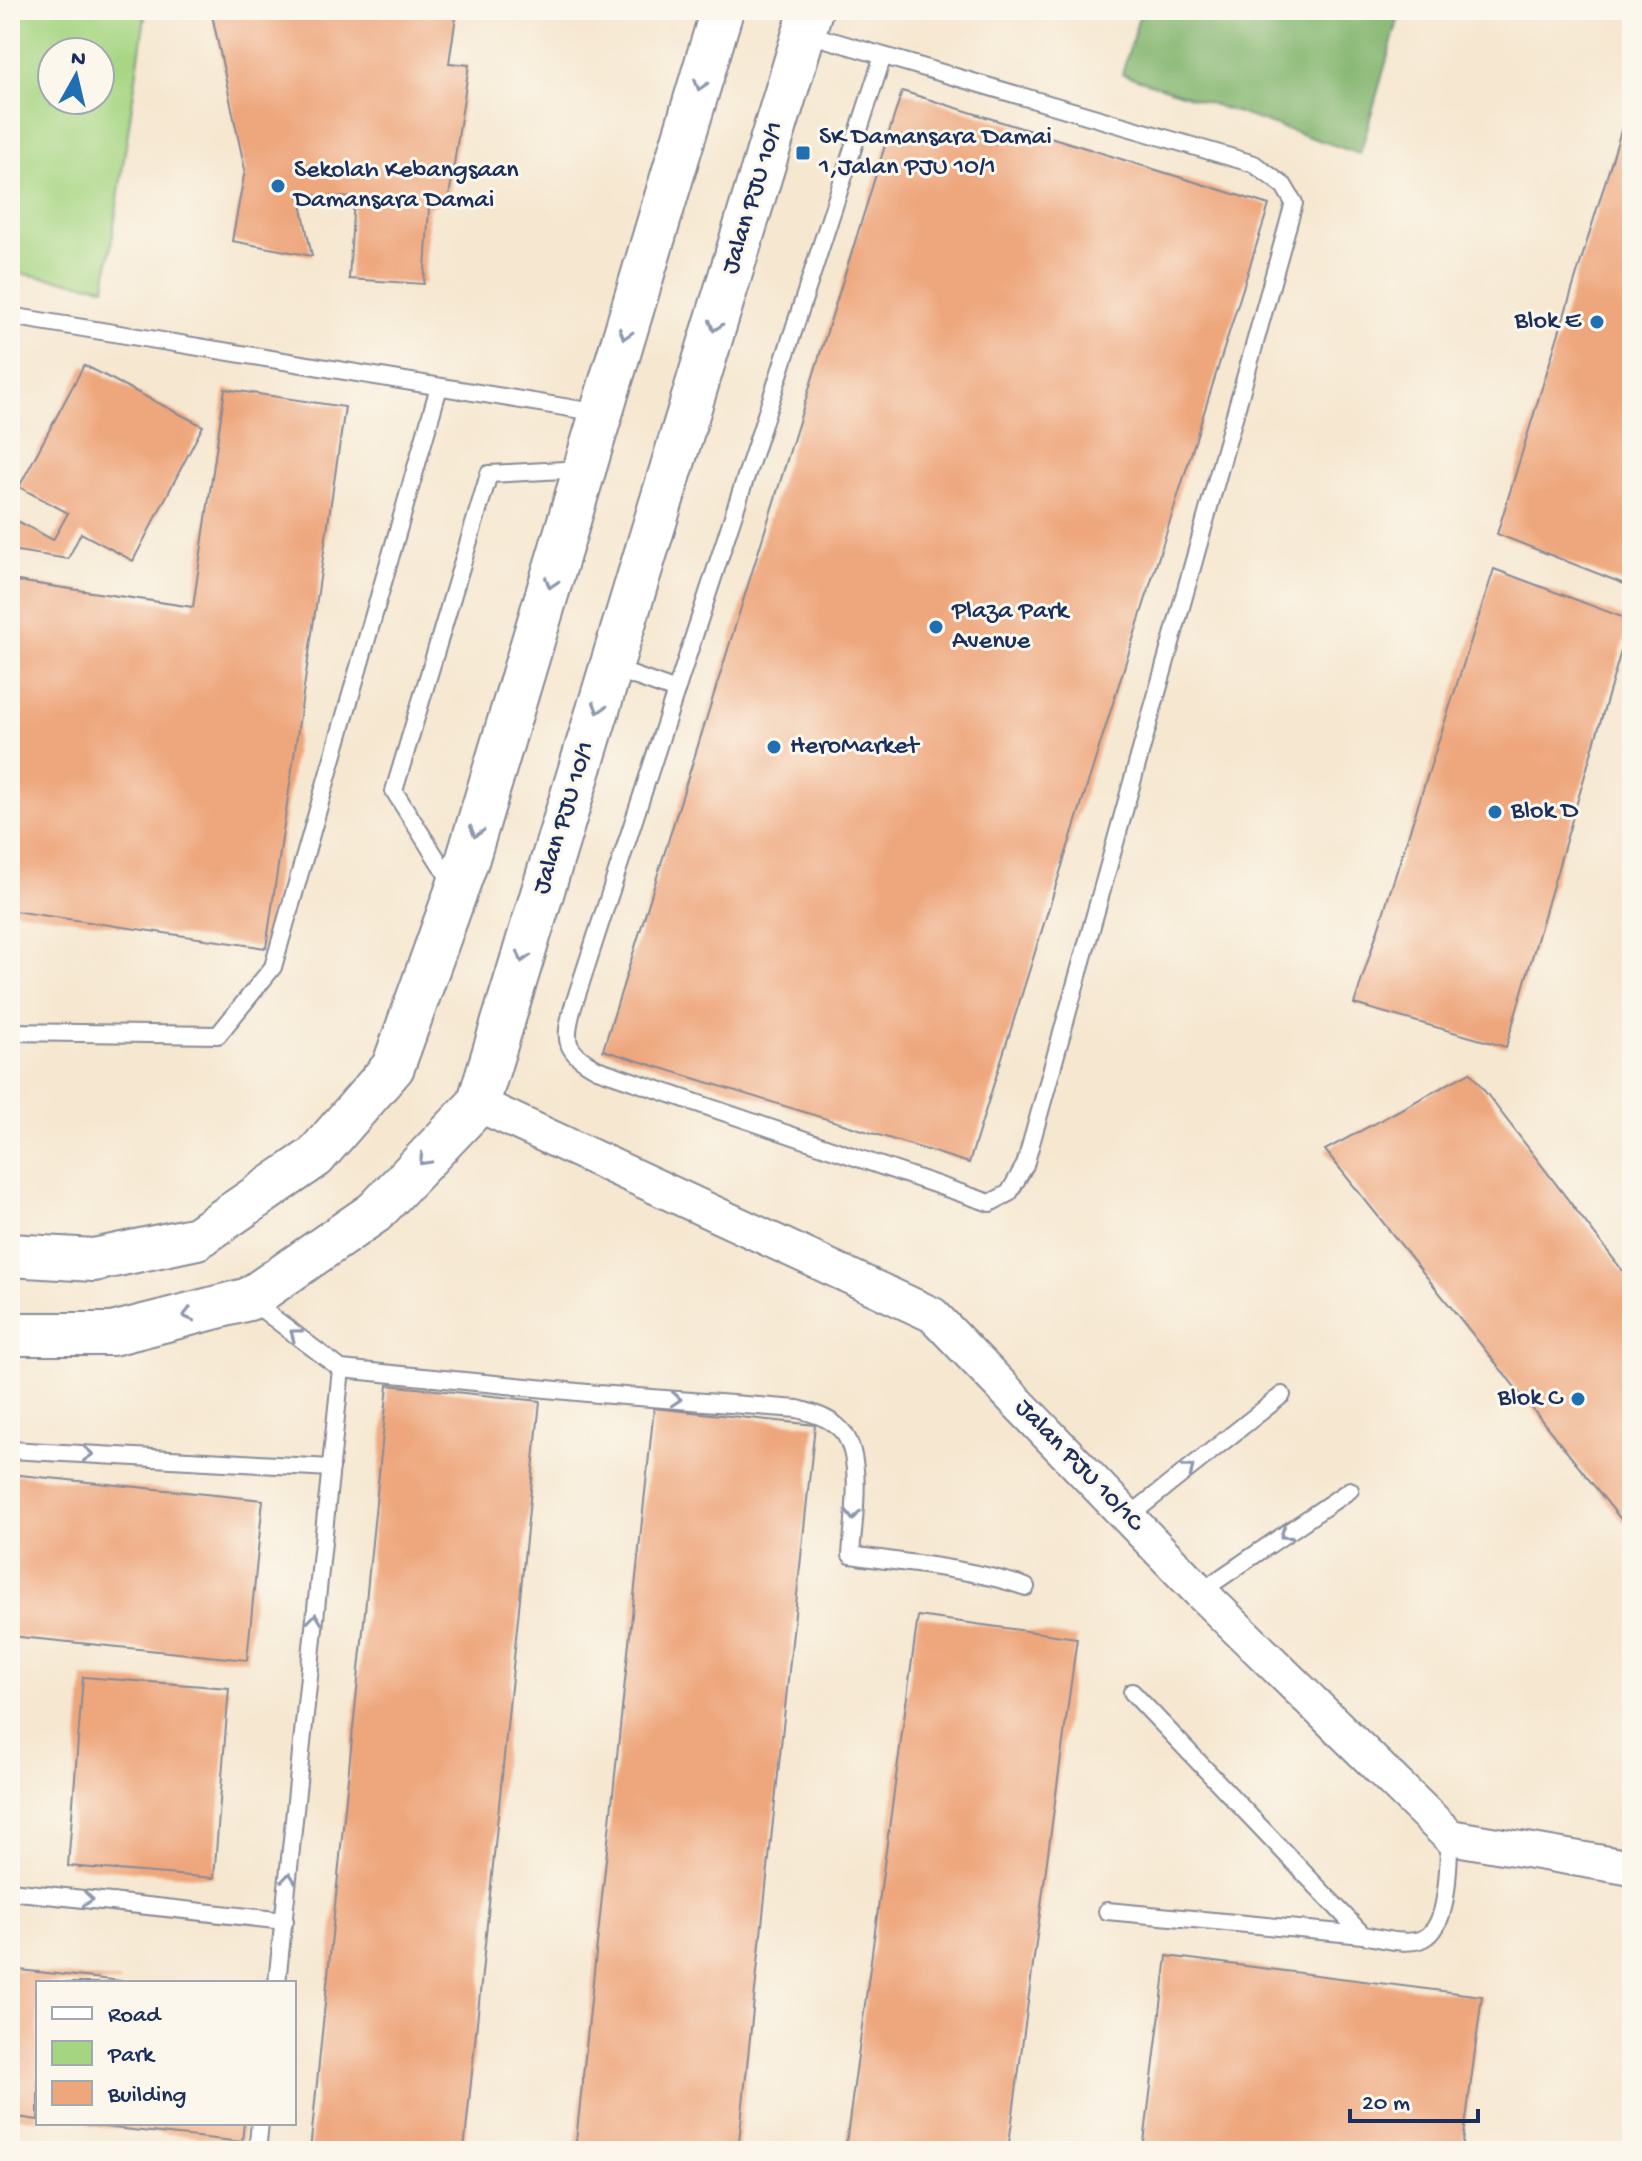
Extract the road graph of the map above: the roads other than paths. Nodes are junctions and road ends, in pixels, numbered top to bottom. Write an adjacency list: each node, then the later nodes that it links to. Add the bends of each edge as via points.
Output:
1 (722, 10): 6 (street, one-way to 6)
2 (807, 22): 3 (lane); 8 (street, Jalan PJU 10/1, one-way to 8)
3 (883, 56): 9 (lane); 9 (lane, via 1254,164 1284,186 1294,203 1025,1165 1009,1193 990,1203 597,1069 575,1057 567,1042 568,1026)
4 (10, 316): 5 (lane)
5 (439, 387): 6 (lane); 11 (lane, via 273,967 218,1035)
6 (601, 414): 7 (street)
7 (585, 469): 10 (street, one-way to 10); 10 (lane, via 489,474 394,791)
8 (611, 668): 9 (lane); 12 (street, Jalan PJU 10/1, one-way to 12)
9 (676, 691)
10 (456, 891): 13 (street, via 393,1067 315,1157 197,1238 94,1260)
11 (10, 1032)
12 (478, 1104): 14 (street, Jalan PJU 10/1, one-way to 14, via 375,1212); 21 (street, Jalan PJU 10/1C, via 933,1315)
13 (10, 1255)
14 (249, 1299): 15 (street, Jalan PJU 10/1, one-way to 15, via 112,1334); 16 (lane, one-way to 14)
15 (10, 1334)
16 (341, 1369): 19 (lane); 22 (lane, one-way to 22, via 798,1409 821,1416 840,1427 855,1461 851,1555 1000,1578)
17 (1282, 1395): 21 (lane, one-way to 17)
18 (10, 1450): 19 (lane, one-way to 19)
19 (331, 1468): 29 (lane, one-way to 19)
20 (1350, 1490): 23 (lane, one-way to 23)
21 (1128, 1517): 23 (street, Jalan PJU 10/1C)
22 (1026, 1587)
23 (1200, 1592): 25 (street, Jalan PJU 10/1C)
24 (1132, 1692): 30 (lane)
25 (1450, 1837): 26 (street); 30 (lane, via 1438,1926 1418,1941)
26 (1632, 1868)
27 (10, 1891): 29 (lane, one-way to 29)
28 (1107, 1911): 30 (lane)
29 (285, 1921): 31 (lane)
30 (1363, 1935)
31 (277, 1981)
32 (260, 2125): 33 (lane)
33 (257, 2151)

